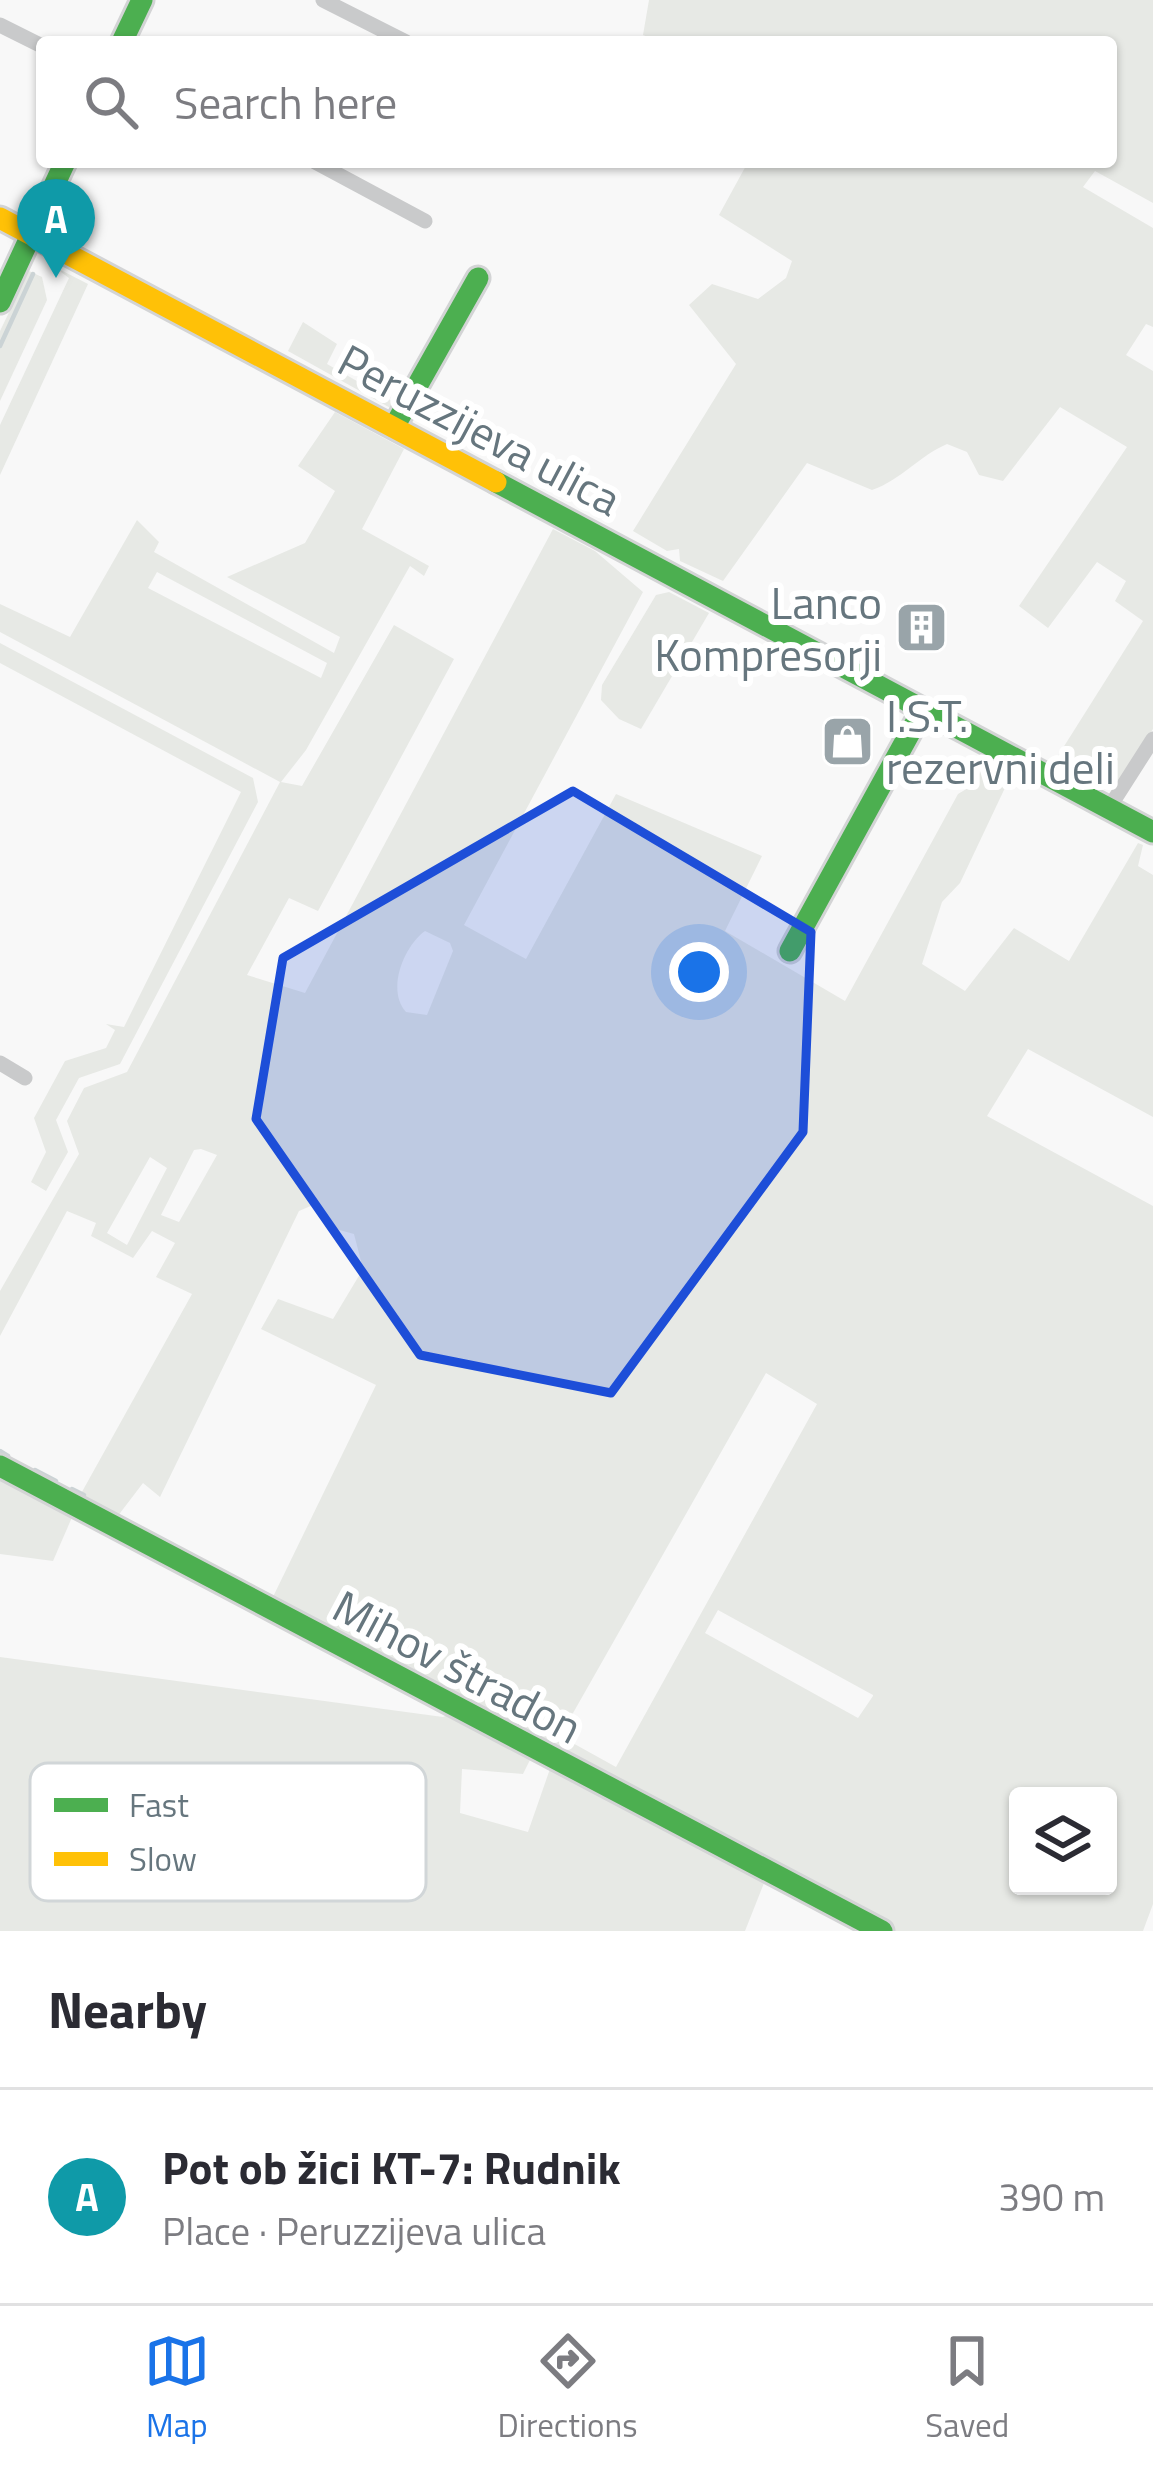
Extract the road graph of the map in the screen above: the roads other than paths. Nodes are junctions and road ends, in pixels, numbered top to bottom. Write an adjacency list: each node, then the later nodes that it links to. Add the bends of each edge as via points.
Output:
1 (142, 0): 4 (main road)
2 (323, 0): 5 (street)
3 (0, 25): 6 (street)
4 (125, 36)
5 (394, 36)
6 (36, 43)
7 (62, 168): 11 (main road)
8 (326, 168): 10 (street)
9 (0, 218): 11 (main road, Peruzzijeva ulica)
10 (425, 221)
11 (31, 234): 13 (main road); 14 (main road, Peruzzijeva ulica)
12 (478, 278): 14 (main road)
13 (0, 302)
14 (394, 427): 15 (main road, Peruzzijeva ulica)
15 (923, 709): 17 (main road, Peruzzijeva ulica); 19 (main road)
16 (1153, 739): 17 (street)
17 (1109, 808): 18 (main road, Peruzzijeva ulica)
18 (1153, 832)
19 (790, 951)
20 (0, 1063): 21 (street)
21 (25, 1078)
22 (0, 1466): 23 (main road, Mihov štradon)
23 (882, 1931)

